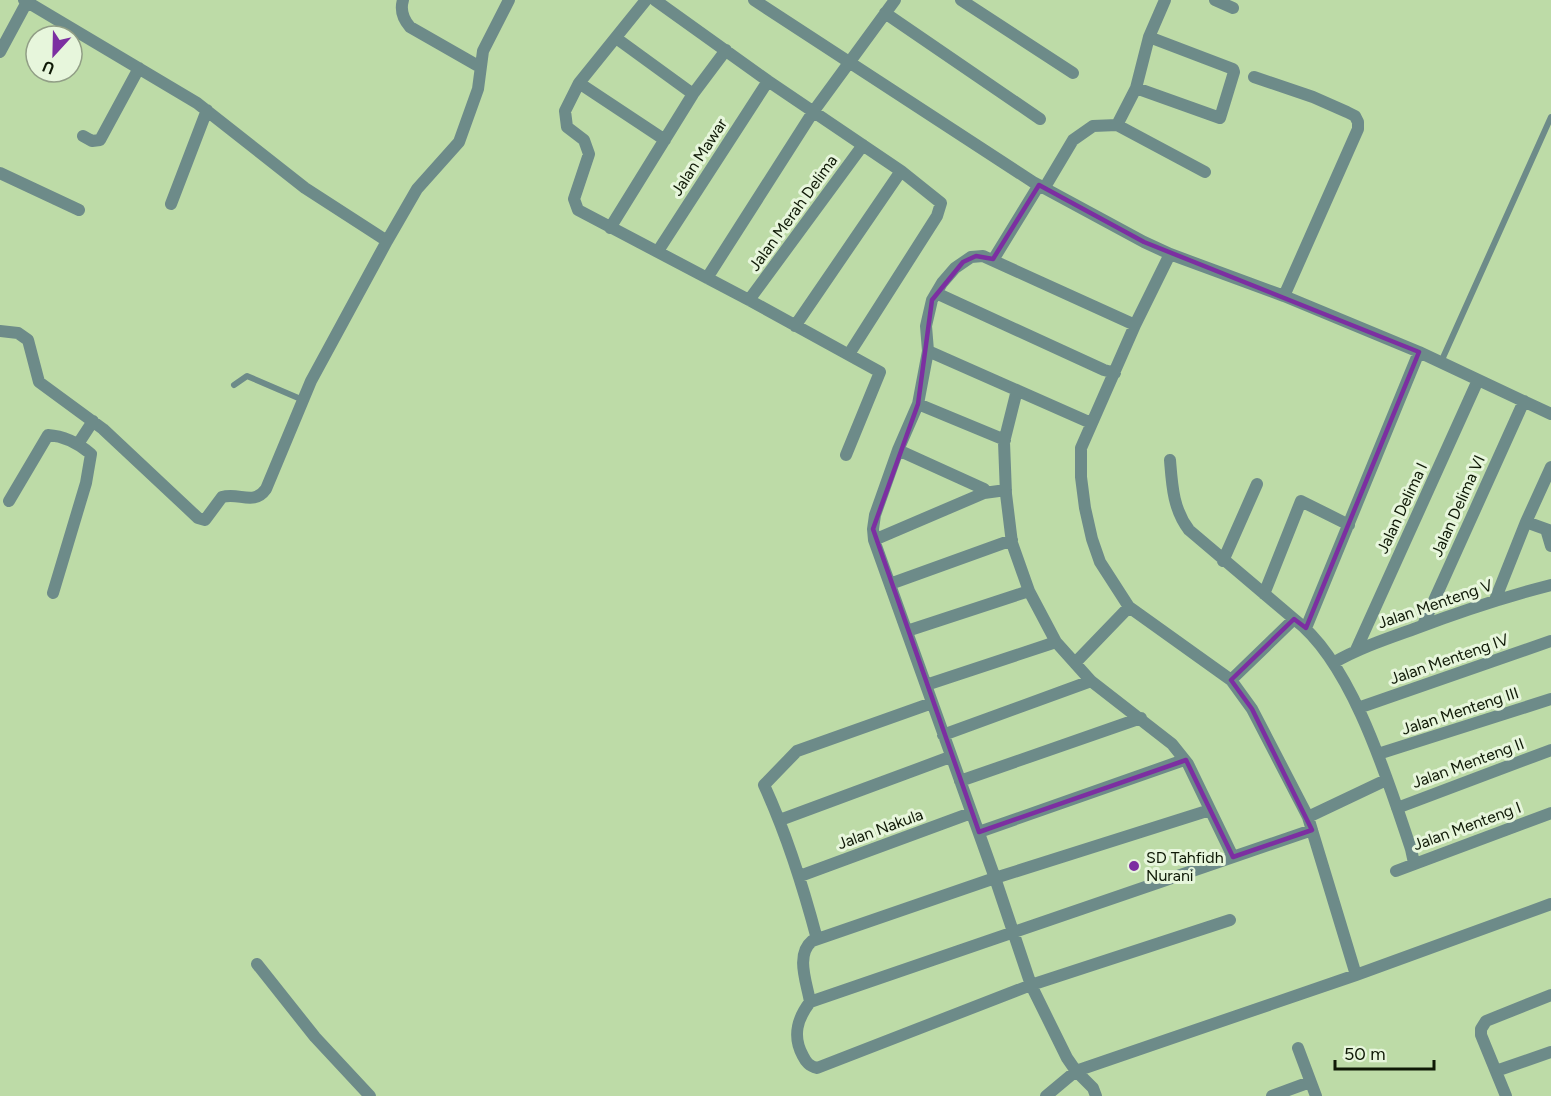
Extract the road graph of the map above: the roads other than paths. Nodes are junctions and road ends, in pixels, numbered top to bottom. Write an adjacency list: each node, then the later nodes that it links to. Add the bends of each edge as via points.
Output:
1 (403, 0): 18 (street, via 404,21 410,27)
2 (509, 0): 18 (street, via 483,51)
3 (646, 0): 14 (street)
4 (655, 0): 15 (street)
5 (753, 0): 17 (street)
6 (895, 0): 12 (street)
7 (961, 0): 20 (street)
8 (1165, 0): 13 (street)
9 (1215, 0): 11 (street)
10 (26, 1): 16 (street); 19 (street)
11 (1233, 8)
12 (885, 13): 17 (street); 29 (street)
13 (1149, 37): 24 (street); 24 (street, via 1234,72 1220,118)
14 (616, 38): 23 (street); 25 (street)
15 (726, 50): 22 (street); 25 (street)
16 (0, 52)
17 (848, 63): 27 (street); 37 (street)
18 (480, 67): 41 (street, via 478,89 459,142 417,189)
19 (139, 68): 26 (street); 31 (street, via 100,140)
20 (1072, 74)
21 (1254, 77): 47 (street, via 1330,104 1355,116 1358,122 1350,149)
22 (768, 81): 27 (street); 42 (street, Jalan Mawar)
23 (579, 83): 32 (street); 40 (street, via 565,111 567,127 584,140 589,154 574,200 578,210)
24 (1137, 88): 30 (street)
25 (693, 94): 32 (street)
26 (207, 110): 38 (street); 41 (street, via 305,189)
27 (813, 112): 33 (street); 45 (street)
28 (1551, 117): 55 (lane)
29 (1040, 119)
30 (1117, 125): 35 (street); 37 (street, via 1093,126 1073,140)
31 (83, 136)
32 (665, 140): 40 (street)
33 (863, 145): 34 (street); 48 (street, Jalan Merah Delima)
34 (901, 171): 50 (street); 54 (street, via 941,203 939,211)
35 (1205, 172)
36 (0, 173): 39 (street)
37 (1039, 185): 43 (street); 44 (street)
38 (171, 204)
39 (79, 210)
40 (610, 228): 42 (street)
41 (387, 242): 60 (street)
42 (658, 251): 45 (street)
43 (1170, 254): 47 (street); 49 (street)
44 (993, 260): 46 (street, via 971,257 947,276); 49 (street)
45 (707, 278): 48 (street)
46 (936, 293): 52 (street, via 926,326); 56 (street)
47 (1284, 296): 53 (street)
48 (749, 300): 50 (street)
49 (1135, 325): 56 (street)
50 (795, 326): 54 (street)
51 (0, 331): 64 (street, via 18,333 28,340 39,382)
52 (928, 351): 59 (street); 62 (street)
53 (1419, 352): 55 (street); 77 (street)
54 (849, 354): 69 (street, via 880,374)
55 (1441, 362): 57 (street)
56 (1115, 374): 65 (street)
57 (1478, 381): 61 (street); 96 (street, Jalan Delima I)
58 (234, 385): 60 (lane, via 247,376)
59 (1017, 390): 65 (street); 66 (street)
60 (303, 400): 64 (street, via 262,494 251,499 226,495 205,520 198,518)
61 (1524, 401): 63 (street); 91 (street, Jalan Delima VI)
62 (918, 404): 66 (street); 68 (street)
63 (1551, 414)
64 (93, 421): 67 (street)
65 (1091, 423): 89 (street, via 1081,448 1085,508 1100,561)
66 (1005, 440): 73 (street)
67 (78, 444): 75 (street, via 48,435); 86 (street, via 91,454 91,460)
68 (898, 450): 74 (street, via 984,489); 79 (street, via 876,515)
69 (846, 455)
70 (1170, 460): 82 (street, via 1174,502 1182,521)
71 (1550, 470): 76 (street)
72 (1257, 484): 82 (street)
73 (1006, 490): 74 (street); 80 (street)
74 (984, 493): 79 (street)
75 (9, 501)
76 (1526, 522): 78 (street); 88 (street)
77 (1349, 525): 87 (street, via 1301,501); 92 (street)
78 (1548, 530): 81 (street)
79 (874, 540): 83 (street)
80 (1012, 540): 83 (street); 85 (street)
81 (1551, 546)
82 (1223, 561): 87 (street)
83 (890, 584): 93 (street)
84 (1551, 585): 88 (street, Jalan Menteng V)
85 (1029, 591): 93 (street); 95 (street)
86 (53, 593)
87 (1264, 594): 90 (street)
88 (1495, 600): 91 (street, Jalan Menteng V)
89 (1129, 607): 97 (street); 99 (street)
90 (1294, 619): 92 (street); 99 (street)
91 (1423, 625): 96 (street, Jalan Menteng V)
92 (1306, 628): 98 (street)
93 (907, 631): 101 (street)
94 (1551, 641): 104 (street, Jalan Menteng IV)
95 (1056, 642): 97 (street); 101 (street)
96 (1356, 650): 98 (street, Jalan Menteng V)
97 (1075, 663): 100 (street)
98 (1333, 663): 104 (street)
99 (1231, 680): 117 (street, via 1252,710)
100 (1091, 681): 105 (street); 106 (street)
101 (926, 685): 103 (street)
102 (1551, 699): 108 (street, Jalan Menteng III)
103 (932, 703): 106 (street); 118 (street, via 797,750 764,784)
104 (1358, 708): 108 (street)
105 (1141, 718): 110 (street, via 1172,744); 112 (street)
106 (943, 735): 109 (street)
107 (1551, 750): 113 (street, Jalan Menteng II)
108 (1378, 754): 111 (street)
109 (950, 757): 112 (street); 118 (street)
110 (1184, 760): 114 (street); 120 (street)
111 (1386, 780): 113 (street); 117 (street)
112 (960, 781): 115 (street)
113 (1397, 808): 122 (street)
114 (1210, 810): 121 (street); 125 (street)
115 (971, 813): 120 (street); 124 (street, Jalan Nakula)
116 (1551, 813): 122 (street, Jalan Menteng I)
117 (1308, 817): 119 (street)
118 (780, 820): 124 (street)
119 (1312, 830): 121 (street); 131 (street)
120 (979, 832): 125 (street)
121 (1233, 856): 128 (street)
122 (1414, 863): 123 (street, Jalan Menteng I)
123 (1396, 870)
124 (800, 876): 129 (street)
125 (995, 878): 128 (street); 129 (street)
126 (1551, 904): 131 (street)
127 (1230, 920): 132 (street)
128 (1014, 933): 132 (street); 134 (street)
129 (818, 939): 134 (street, via 806,946 802,958)
130 (257, 964): 140 (street)
131 (1356, 975): 137 (street)
132 (1032, 985): 134 (street, via 817,1068 806,1062 797,1045 799,1020); 137 (street)
133 (1551, 995): 138 (street, via 1483,1025 1481,1035)
134 (810, 1002)
135 (1298, 1048): 139 (street)
136 (1551, 1052): 138 (street)
137 (1076, 1071): 141 (street); 142 (street)
138 (1496, 1071): 145 (street)
139 (1310, 1082): 143 (street); 144 (street)
140 (370, 1096)
141 (1046, 1096)
142 (1096, 1096)
143 (1272, 1096)
144 (1316, 1096)
145 (1506, 1096)

